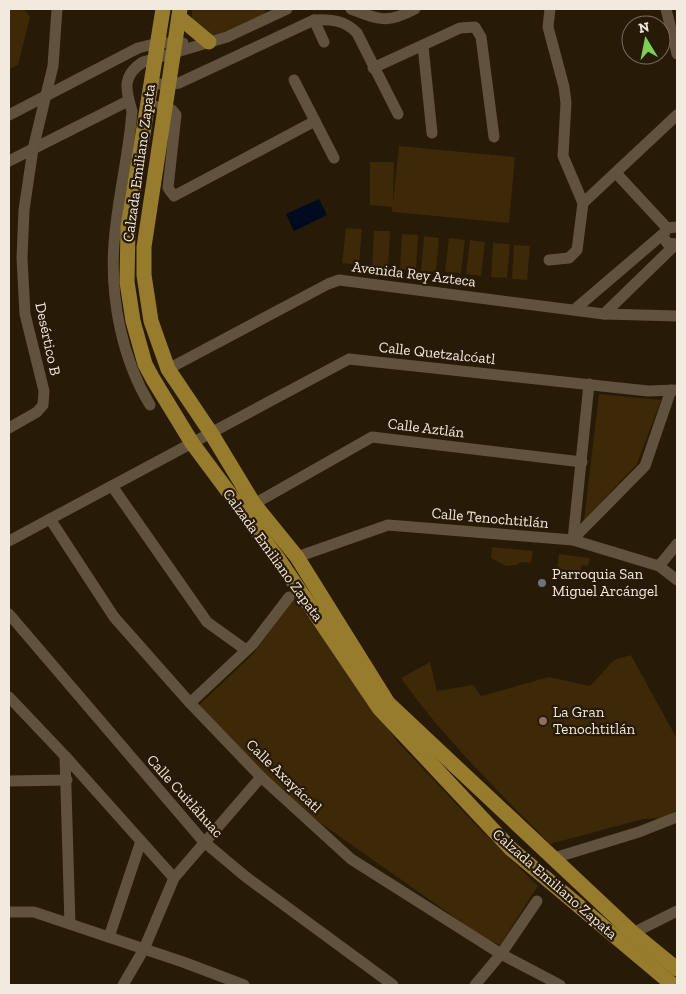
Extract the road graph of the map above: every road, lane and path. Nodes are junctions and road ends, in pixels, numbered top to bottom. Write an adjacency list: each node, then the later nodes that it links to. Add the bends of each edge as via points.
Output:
1 (57, 9): 21 (street, via 53,66)
2 (163, 9): 11 (main road, Calzada Emiliano Zapata)
3 (287, 9): 12 (street, via 227,37)
4 (351, 9): 5 (street, via 388,20)
5 (415, 9)
6 (550, 9): 35 (street, via 548,27 566,103 564,156)
7 (666, 9): 15 (street)
8 (179, 13): 12 (main road); 14 (main road, Calzada Emiliano Zapata)
9 (314, 20): 10 (street); 17 (street, via 327,19 351,27); 20 (street)
10 (324, 42)
11 (158, 43): 14 (street); 16 (main road, Calzada Emiliano Zapata); 21 (street, via 138,48)
12 (203, 43): 14 (street)
13 (423, 46): 17 (street); 29 (street); 30 (street, via 460,28 475,26 481,37)
14 (174, 47): 16 (street); 20 (main road, Calzada Emiliano Zapata)
15 (677, 54)
16 (155, 58): 19 (main road, Calzada Emiliano Zapata); 22 (street, via 143,62 132,72 126,86)
17 (373, 68): 25 (street)
18 (294, 80): 28 (street)
19 (151, 83): 20 (street); 23 (main road, Calzada Emiliano Zapata)
20 (167, 85): 24 (main road, Calzada Emiliano Zapata)
21 (46, 96): 27 (street); 31 (street)
22 (128, 101): 31 (street); 45 (street, via 132,115 114,245 114,279 126,350)
23 (148, 105): 24 (street); 48 (main road, Calzada Emiliano Zapata, via 128,228 127,282 132,321 146,364)
24 (164, 107): 28 (street, via 172,110 176,120 168,188 174,196); 42 (main road, Calzada Emiliano Zapata, via 147,218 144,275 151,321)
25 (398, 114)
26 (677, 114): 34 (street)
27 (9, 115)
28 (315, 121): 32 (street)
29 (432, 133)
30 (494, 137)
31 (34, 149): 33 (street); 46 (street, Desértico B, via 24,210 22,258 25,314 44,391 43,405)
32 (334, 158)
33 (9, 161)
34 (616, 173): 35 (street); 36 (street)
35 (583, 203): 38 (street, via 577,250 574,255)
36 (671, 227): 37 (street, via 665,241); 39 (street)
37 (676, 244): 40 (street)
38 (549, 260)
39 (574, 310): 40 (street, Avenida Rey Azteca); 42 (street, Avenida Rey Azteca, via 339,280)
40 (604, 314): 41 (street, Avenida Rey Azteca)
41 (677, 316)
42 (168, 368): 47 (main road, Calzada Emiliano Zapata)
43 (589, 384): 44 (street, Calle Quetzalcóatl, via 648,391); 47 (street, Calle Quetzalcóatl, via 349,360); 49 (street)
44 (674, 390): 53 (street, via 645,466)
45 (150, 405)
46 (9, 428)
47 (211, 433): 48 (street, Calle Quetzalcóatl); 51 (main road, Calzada Emiliano Zapata)
48 (192, 443): 50 (street, Calle Quetzalcóatl); 87 (main road, Calzada Emiliano Zapata, via 279,560 380,708 510,849)
49 (582, 462): 51 (street, Calle Aztlán, via 372,437); 53 (street)
50 (112, 486): 52 (street, Calle Quetzalcóatl); 61 (street, via 207,622)
51 (254, 504): 56 (main road, Calzada Emiliano Zapata)
52 (50, 519): 54 (street, Calle Quetzalcóatl); 63 (street, Calle Axayácatl, via 114,617)
53 (574, 539): 56 (street, Calle Tenochtitlán, via 388,525); 57 (street, Calle Tenochtitlán)
54 (9, 541)
55 (677, 544): 57 (street)
56 (297, 558): 71 (main road, Calzada Emiliano Zapata, via 388,703)
57 (659, 566): 58 (street, Calle Tenochtitlán)
58 (677, 580)
59 (289, 597): 61 (street)
60 (9, 614): 69 (street, Calle Cuitláhuac)
61 (246, 650): 63 (street)
62 (9, 697): 64 (street)
63 (190, 703): 65 (street, Calle Axayácatl)
64 (65, 756): 66 (street); 70 (street)
65 (261, 777): 69 (street); 80 (street, Calle Axayácatl, via 351,859)
66 (67, 780): 67 (street); 76 (street)
67 (9, 781)
68 (677, 817): 71 (street)
69 (203, 841): 72 (street); 84 (street, Calle Cuitláhuac, via 246,877)
70 (141, 842): 72 (street); 78 (street)
71 (554, 858): 77 (main road, Calzada Emiliano Zapata)
72 (174, 878): 79 (street)
73 (536, 901): 80 (street)
74 (677, 911): 77 (street)
75 (9, 912): 76 (street, via 34,912)
76 (70, 924): 78 (street)
77 (633, 933): 81 (main road, Calzada Emiliano Zapata)
78 (109, 937): 79 (street)
79 (144, 948): 82 (street); 83 (street)
80 (502, 954): 85 (street); 86 (street, Calle Axayácatl)
81 (677, 970)
82 (123, 985)
83 (244, 985)
84 (393, 985)
85 (475, 985)
86 (560, 985)
87 (673, 985)

